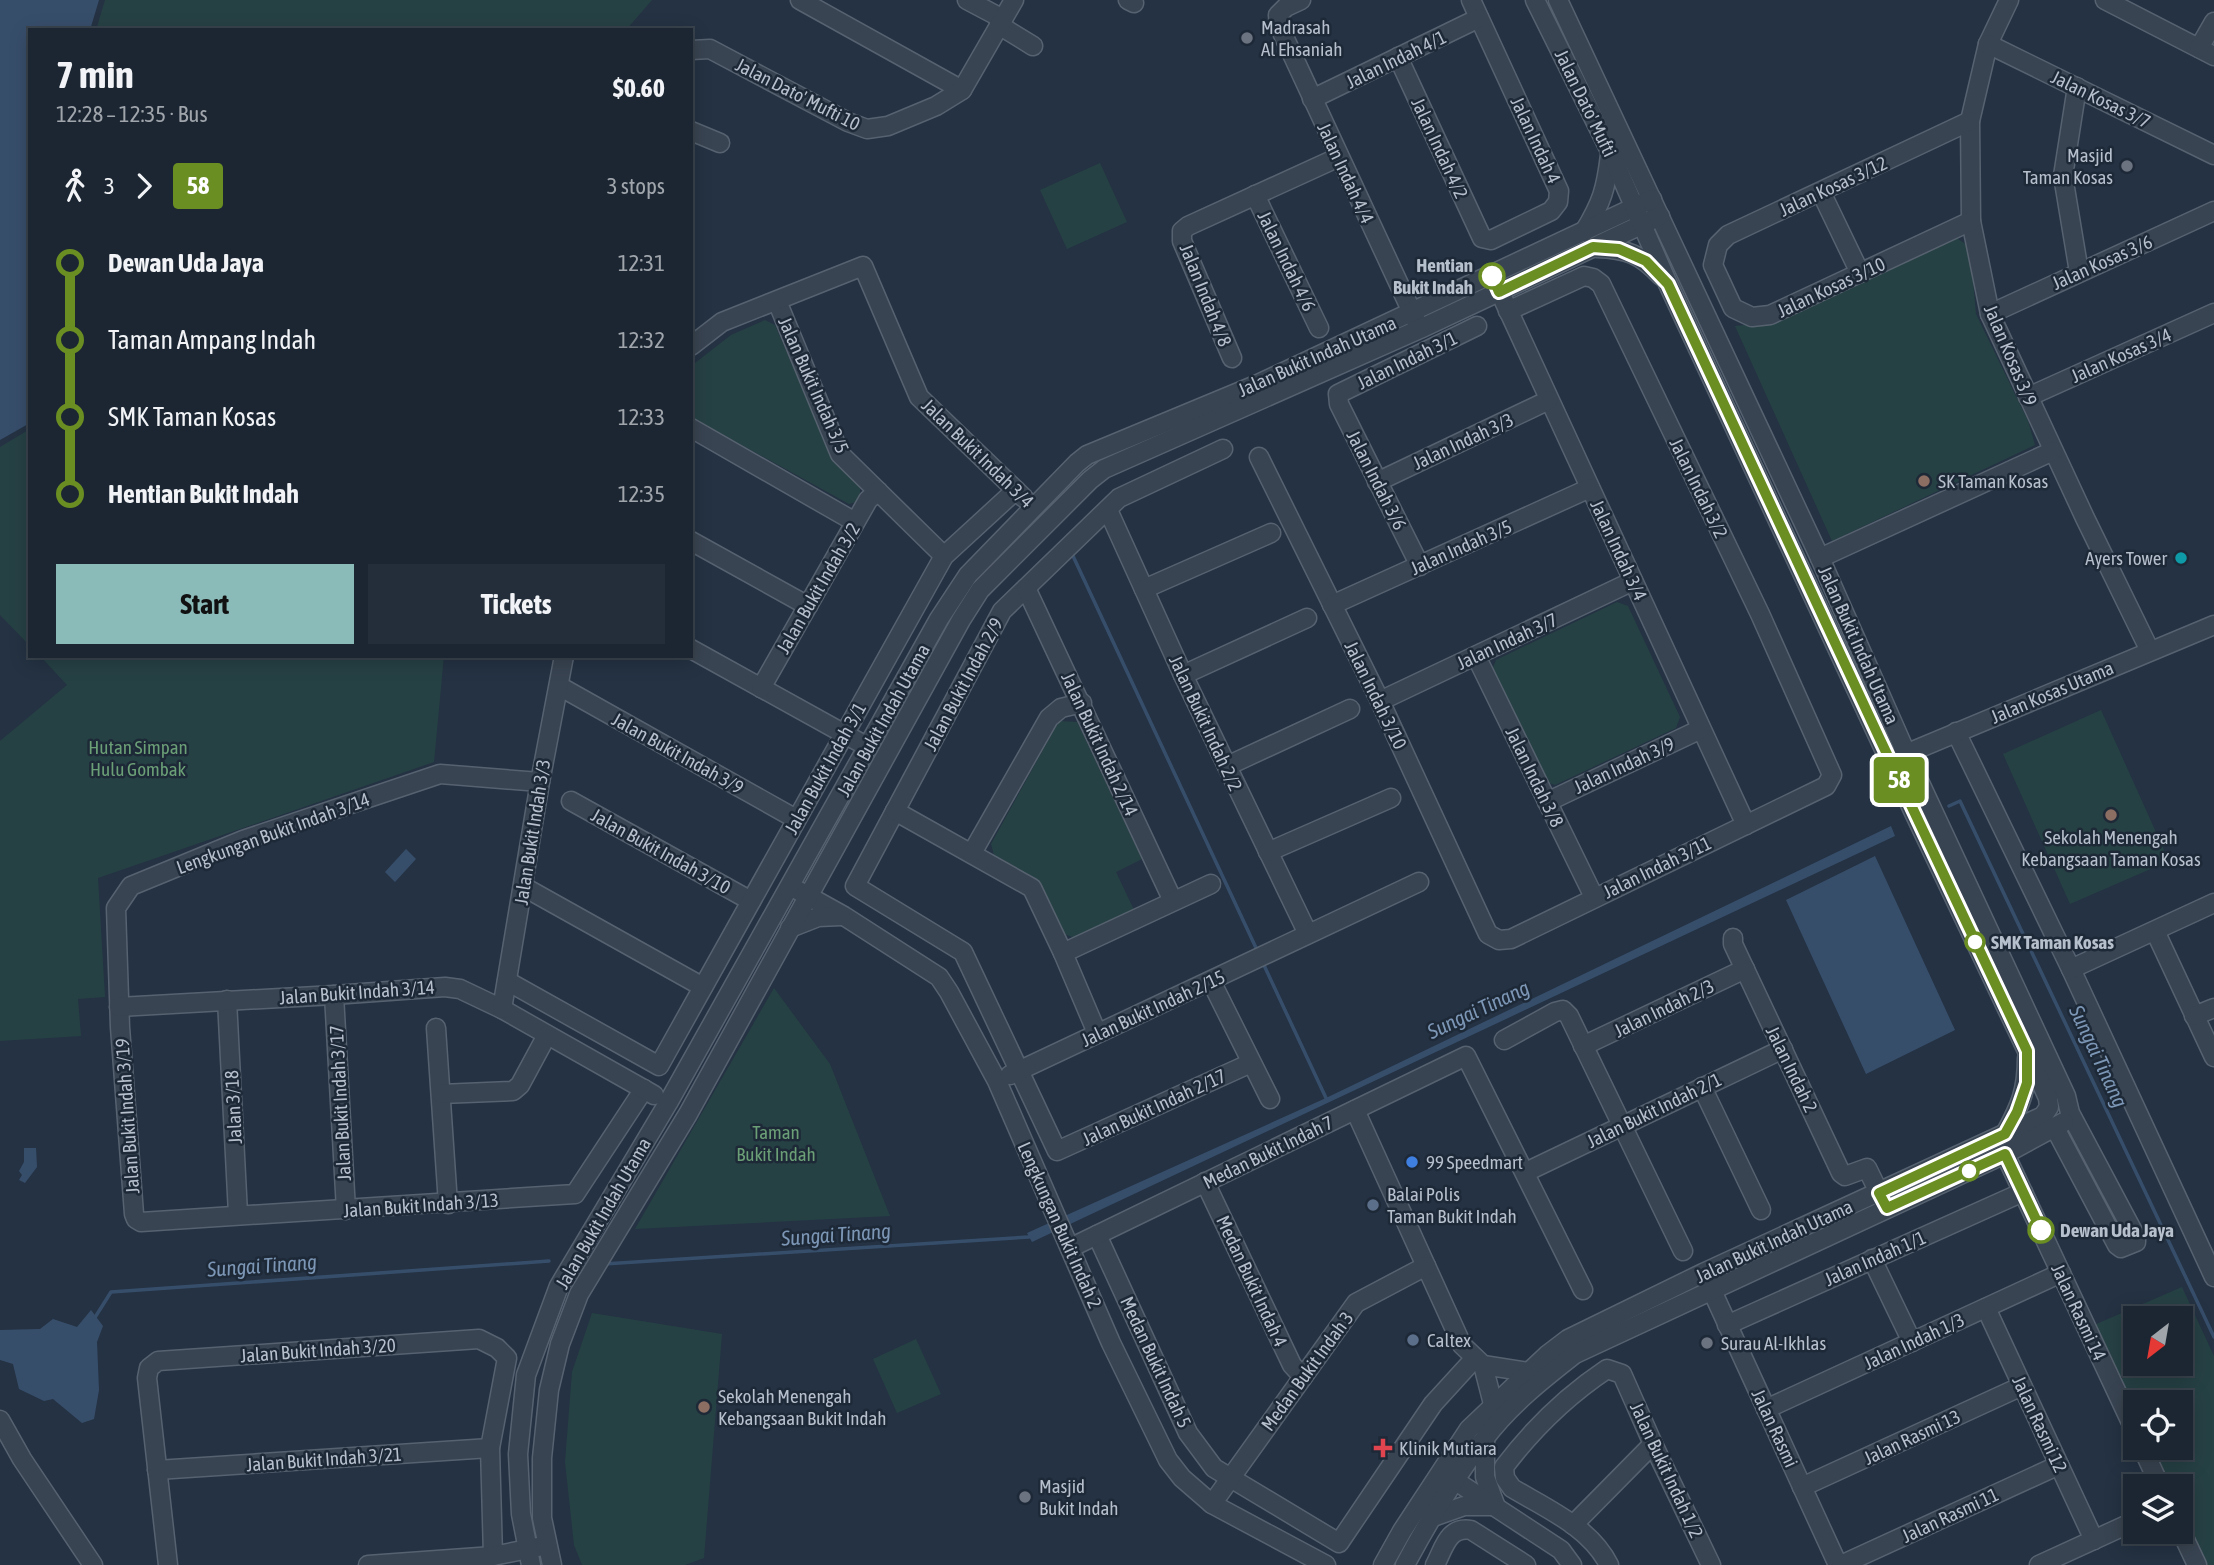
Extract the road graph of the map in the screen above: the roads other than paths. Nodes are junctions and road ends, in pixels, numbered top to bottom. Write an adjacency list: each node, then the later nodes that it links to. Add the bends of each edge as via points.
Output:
1 (800, 0): 19 (street)
2 (967, 0): 11 (street)
3 (1014, 0): 11 (street)
4 (1301, 0): 20 (street, Jalan Indah 4/4, via 1278,15 1279,26)
5 (1471, 0): 10 (street, Jalan Indah 4)
6 (1535, 0): 24 (street, Jalan Dato' Mufti)
7 (1559, 0): 29 (street, Jalan Dato' Mufti)
8 (2003, 2): 13 (street, Jalan Kosas 3/9)
9 (2115, 2): 16 (street)
10 (1479, 18): 17 (street, Jalan Indah 4/1); 34 (street, Jalan Indah 4, via 1559,191 1551,211 1490,240)
11 (1001, 22): 14 (street); 19 (street)
12 (2214, 22): 16 (street)
13 (1988, 44): 18 (street, Jalan Kosas 3/7); 21 (street, Jalan Kosas 3/9)
14 (1033, 47)
15 (693, 50): 19 (street, Jalan Dato' Mufti 10, via 709,49 867,129 914,117)
16 (2206, 52)
17 (1398, 57): 20 (street, Jalan Indah 4/1); 34 (street, Jalan Indah 4/2)
18 (2077, 87): 25 (street, Jalan Kosas 3/7); 37 (street, via 2063,176)
19 (962, 90)
20 (1312, 99): 26 (street, Jalan Indah 4/4)
21 (1970, 121): 27 (street, Jalan Kosas 3/12); 33 (street, Jalan Kosas 3/9)
22 (693, 132): 23 (street)
23 (720, 143)
24 (1610, 151): 31 (street, Jalan Dato' Mufti); 35 (street, via 1607,185)
25 (2214, 156)
26 (1339, 157): 28 (street); 45 (street, Jalan Indah 4/4)
27 (1821, 192): 36 (street, Jalan Kosas 3/12, via 1728,235 1717,245); 38 (street)
28 (1255, 195): 47 (street, Jalan Indah 4/6); 49 (street, Jalan Indah 4/8, via 1182,231)
29 (1652, 199): 31 (street, Jalan Bukit Indah Utama); 32 (street, Jalan Bukit Indah Utama)
30 (2214, 211): 37 (street, Jalan Kosas 3/6)
31 (1638, 216): 32 (street, Jalan Bukit Indah Utama); 35 (street, Jalan Bukit Indah Utama); 40 (street, Jalan Bukit Indah Utama)
32 (1660, 216): 68 (street, Jalan Bukit Indah Utama)
33 (1971, 221): 38 (street, Jalan Kosas 3/10); 44 (street, Jalan Kosas 3/9)
34 (1482, 238)
35 (1589, 240): 39 (street, Jalan Bukit Indah Utama); 40 (street, via 1646,261)
36 (1713, 264): 38 (street, Jalan Kosas 3/10, via 1733,308 1752,317 1770,316)
37 (2079, 272): 44 (street, Jalan Kosas 3/6)
38 (1860, 273)
39 (1496, 284): 42 (street, Jalan Indah 3/4); 45 (street, Jalan Bukit Indah Utama)
40 (1668, 284): 92 (street, Jalan Bukit Indah Utama)
41 (777, 301): 48 (street, via 722,323); 59 (street, Jalan Bukit Indah 3/4, via 863,266 919,397); 60 (street, Jalan Bukit Indah 3/5, via 840,454)
42 (1508, 311): 52 (street, Jalan Indah 3/4); 95 (street, Jalan Indah 3/2, via 1584,276 1601,284 1760,614 1832,775)
43 (2214, 313): 51 (street, Jalan Kosas 3/4)
44 (1990, 314): 51 (street, Jalan Kosas 3/9)
45 (1416, 321): 61 (street, Jalan Bukit Indah Utama, via 1087,455); 63 (street, Jalan Bukit Indah Utama, via 1104,469)
46 (1477, 326): 50 (street, Jalan Indah 3/1)
47 (1320, 328)
48 (693, 345)
49 (1232, 358)
50 (1338, 394): 57 (street, Jalan Indah 3/6)
51 (2028, 397): 55 (street, Jalan Kosas 3/9)
52 (1549, 400): 57 (street, Jalan Indah 3/3); 58 (street, Jalan Indah 3/4)
53 (693, 429): 64 (street)
54 (1223, 449): 62 (street, Jalan Bukit Indah 2/9, via 1119,498)
55 (2053, 451): 68 (street); 78 (street, Jalan Kosas 3/9)
56 (1259, 457): 73 (street, Jalan Indah 3/10)
57 (1377, 482): 69 (street, Jalan Indah 3/6)
58 (1590, 488): 69 (street, Jalan Indah 3/5); 70 (street, Jalan Indah 3/4)
59 (1016, 490): 61 (street, Jalan Bukit Indah 3/4); 67 (street, Jalan Bukit Indah 3/1)
60 (878, 491): 64 (street, Jalan Bukit Indah 3/2); 67 (street, Jalan Bukit Indah 3/5)
61 (1034, 508): 63 (street, Jalan Bukit Indah 3/4); 90 (street, Jalan Bukit Indah Utama, via 968,575)
62 (1108, 510): 71 (street, Jalan Bukit Indah 2/9); 72 (street, Jalan Bukit Indah 2/2)
63 (1049, 521): 104 (street, Jalan Bukit Indah Utama, via 980,590)
64 (855, 522): 74 (street, Jalan Bukit Indah 3/2)
65 (1270, 533): 72 (street)
66 (693, 542): 74 (street)
67 (944, 556): 89 (street, Jalan Bukit Indah 3/1)
68 (1820, 558): 91 (street, Jalan Bukit Indah Utama)
69 (1420, 566): 73 (street, Jalan Indah 3/5)
70 (1633, 581): 79 (street, Jalan Indah 3/7); 87 (street, Jalan Indah 3/4)
71 (1026, 588): 85 (street, Jalan Bukit Indah 2/14); 99 (street, Jalan Bukit Indah 2/9, via 1002,611)
72 (1144, 589): 81 (street, Jalan Bukit Indah 2/2)
73 (1332, 605): 84 (street, Jalan Indah 3/10)
74 (808, 606): 83 (street, Jalan Bukit Indah 3/2)
75 (1307, 618): 81 (street)
76 (2214, 625): 78 (street, Jalan Kosas Utama)
77 (693, 650): 83 (street)
78 (2150, 651): 88 (street, Jalan Kosas Utama)
79 (1476, 656): 84 (street, Jalan Indah 3/7); 98 (street, Jalan Indah 3/8)
80 (564, 658): 82 (street, Jalan Bukit Indah 3/3)
81 (1183, 675): 93 (street, Jalan Bukit Indah 2/2)
82 (559, 687): 94 (street, Jalan Bukit Indah 3/3); 100 (street, Jalan Bukit Indah 3/9)
83 (761, 688): 89 (street)
84 (1380, 701): 118 (street, Jalan Indah 3/10)
85 (1082, 703): 103 (street, via 1061,708 1049,718); 112 (street, Jalan Bukit Indah 2/14)
86 (1350, 709): 93 (street)
87 (1702, 729): 98 (street, Jalan Indah 3/9); 101 (street, Jalan Indah 3/4)
88 (1956, 732): 91 (street, Jalan Kosas Utama); 122 (street)
89 (843, 734): 90 (street); 100 (street, Jalan Bukit Indah 3/1)
90 (868, 747): 107 (street, Jalan Bukit Indah Utama)
91 (1906, 753): 92 (street, Jalan Kosas Utama); 149 (street, Jalan Bukit Indah Utama)
92 (1889, 760): 138 (street, Jalan Bukit Indah Utama)
93 (1227, 766): 102 (street, Jalan Bukit Indah 2/2)
94 (540, 782): 108 (street, Jalan Bukit Indah 3/3); 128 (street, Lengkungan Bukit Indah 3/14, via 440,774 243,841 131,886 116,908)
95 (1826, 786): 101 (street, Jalan Indah 3/11)
96 (1391, 798): 102 (street)
97 (572, 801): 111 (street, Jalan Bukit Indah 3/10)
98 (1547, 802): 110 (street, Jalan Indah 3/8)
99 (895, 811): 103 (street); 141 (street, Jalan Bukit Indah 2/9, via 855,886 963,951)
100 (796, 819): 111 (street, Jalan Bukit Indah 3/1)
101 (1746, 825): 110 (street, Jalan Indah 3/11)
102 (1268, 852): 117 (street, Jalan Bukit Indah 2/2)
103 (972, 853): 120 (street, via 1031,888)
104 (824, 867): 109 (street, Jalan Bukit Indah Utama); 114 (street, via 827,893)
105 (1419, 882): 117 (street, Jalan Bukit Indah 2/15)
106 (1211, 884): 112 (street)
107 (790, 886): 109 (street, Lengkungan Bukit Indah 2); 147 (street, Jalan Bukit Indah Utama)
108 (524, 887): 123 (street, Jalan Bukit Indah 3/3); 125 (street)
109 (808, 897): 114 (street, Lengkungan Bukit Indah 2); 115 (street, Jalan Bukit Indah Utama)
110 (1594, 897): 118 (street, Jalan Indah 3/11, via 1511,939 1499,940)
111 (751, 901): 125 (street, Jalan Bukit Indah 3/1)
112 (1173, 901): 120 (street)
113 (2214, 903): 116 (street)
114 (845, 916): 115 (street, via 818,917); 142 (street, Lengkungan Bukit Indah 2, via 939,976)
115 (790, 929): 150 (street, Jalan Bukit Indah Utama)
116 (2155, 931): 122 (street); 131 (street)
117 (1308, 934): 124 (street, Jalan Bukit Indah 2/15)
118 (1488, 934)
119 (1733, 938): 121 (street, Jalan Indah 2)
120 (1063, 953): 133 (street)
121 (1745, 969): 136 (street, Jalan Indah 2/3); 137 (street, Jalan Indah 2)
122 (2071, 969): 171 (street)
123 (507, 981): 125 (street, Jalan Bukit Indah 3/1, via 659,1066); 130 (street, Jalan Bukit Indah 3/3)
124 (1211, 981): 133 (street, Jalan Bukit Indah 2/15); 140 (street)
125 (703, 987)
126 (334, 995): 127 (street, Jalan Bukit Indah 3/14); 130 (street, Jalan Bukit Indah 3/14, via 445,987 460,989); 160 (street, Jalan Bukit Indah 3/17)
127 (227, 1000): 128 (street, Jalan Bukit Indah 3/14); 162 (street, Jalan 3/18)
128 (119, 1007): 163 (street, Jalan Bukit Indah 3/19, via 134,1214)
129 (2214, 1008): 131 (street)
130 (502, 1009): 134 (street, Jalan Bukit Indah 3/14)
131 (2194, 1016): 139 (street)
132 (436, 1028): 145 (street)
133 (1097, 1033): 141 (street, Jalan Bukit Indah 2/15)
134 (547, 1035): 144 (street, Jalan Bukit Indah 3/14); 145 (street, via 513,1091)
135 (1504, 1040): 136 (street, via 1563,1010)
136 (1583, 1046): 151 (street)
137 (1783, 1049): 143 (street, Jalan Bukit Indah 2/1); 158 (street, Jalan Indah 2, via 1841,1173 1851,1175 1867,1168)
138 (2027, 1051): 153 (street, via 2027,1083); 153 (street, Jalan Bukit Indah Utama, via 2049,1107 2043,1115)
139 (2214, 1057)
140 (1251, 1063): 141 (street, Jalan Bukit Indah 2/17, via 1057,1151); 146 (street)
141 (1020, 1071): 142 (street, Jalan Bukit Indah 2/15)
142 (997, 1081): 165 (street, Lengkungan Bukit Indah 2)
143 (1702, 1087): 151 (street, Jalan Bukit Indah 2/1); 161 (street)
144 (644, 1089): 147 (street, Jalan Bukit Indah 3/14); 159 (street, Jalan Bukit Indah 3/13, via 575,1194)
145 (441, 1094): 159 (street)
146 (1270, 1099)
147 (668, 1103): 150 (street, Jalan Bukit Indah 3/14); 203 (street, Jalan Bukit Indah Utama, via 559,1286 526,1375 518,1454)
148 (1355, 1110): 155 (street, Medan Bukit Indah 7, via 1466,1056); 156 (street, Medan Bukit Indah 7); 168 (street)
149 (2070, 1113): 152 (street, Jalan Bukit Indah Utama); 152 (street, Jalan Bukit Indah Utama, via 2136,1242 2121,1248 2117,1245)
150 (688, 1114): 201 (street, Jalan Bukit Indah Utama, via 579,1294 560,1344 549,1390 542,1458 542,1518)
151 (1622, 1126): 155 (street, Jalan Bukit Indah 2/1); 166 (street)
152 (2055, 1128): 154 (street, Jalan Bukit Indah Utama)
153 (2005, 1134): 158 (street, Jalan Bukit Indah Utama)
154 (2005, 1154): 157 (street, Jalan Rasmi 14); 158 (street, Jalan Bukit Indah Utama)
155 (1525, 1172): 172 (street)
156 (1205, 1182): 164 (street, Medan Bukit Indah 7); 179 (street, Medan Bukit Indah 4, via 1292,1365)
157 (2023, 1192): 167 (street, Jalan Indah 1/1); 170 (street, Jalan Rasmi 14)
158 (1883, 1201): 169 (street, Jalan Bukit Indah Utama); 173 (street, Jalan Bukit Indah Utama)
159 (448, 1204): 160 (street, Jalan Bukit Indah 3/13)
160 (346, 1210): 162 (street, Jalan Bukit Indah 3/13)
161 (1761, 1210)
162 (238, 1214): 163 (street, Jalan Bukit Indah 3/13)
163 (141, 1222)
164 (1097, 1235): 165 (street, Medan Bukit Indah 7); 191 (street, Medan Bukit Indah 5, via 1188,1433 1214,1468)
165 (1070, 1248): 194 (street, Lengkungan Bukit Indah 2, via 1168,1460)
166 (1683, 1251)
167 (1872, 1259): 175 (street, Jalan Indah 1/1); 176 (street)
168 (1426, 1266): 177 (street, via 1462,1345); 179 (street, Medan Bukit Indah 3, via 1356,1303)
169 (1703, 1273): 173 (street, Jalan Rasmi); 178 (street, Jalan Bukit Indah Utama, via 1568,1339)
170 (2061, 1273): 174 (street, Jalan Indah 1/3); 182 (street, Jalan Rasmi 14)
171 (2214, 1277)
172 (1583, 1290)
173 (1712, 1292): 175 (street, Jalan Rasmi); 185 (street, Jalan Bukit Indah Utama, via 1575,1354 1539,1382)
174 (1986, 1308): 176 (street, Jalan Indah 1/3); 180 (street, Jalan Rasmi 12)
175 (1727, 1325): 183 (street, Jalan Rasmi)
176 (1912, 1342): 183 (street, Jalan Indah 1/3)
177 (1479, 1361): 178 (street); 181 (street); 191 (street, Medan Bukit Indah 5, via 1433,1404 1339,1543)
178 (1529, 1372): 181 (street, Jalan Bukit Indah Utama)
179 (1303, 1377): 191 (street, Medan Bukit Indah 3)
180 (2022, 1386): 188 (street, Jalan Rasmi 12); 193 (street, Jalan Rasmi 13)
181 (1493, 1404): 190 (street, Jalan Bukit Indah Utama, via 1469,1429)
182 (2123, 1405)
183 (1766, 1409): 193 (street, Jalan Rasmi)
184 (0, 1420): 204 (street)
185 (1485, 1438): 192 (street, Jalan Bukit Indah Utama); 195 (street, via 1485,1477)
186 (1653, 1444): 197 (street); 197 (street, Jalan Bukit Indah 1/2, via 1622,1374 1607,1369 1523,1442 1504,1467 1505,1478 1512,1488); 214 (street, Jalan Bukit Indah 1/2)
187 (490, 1447): 189 (street, Jalan Bukit Indah 3/21); 189 (street, Jalan Bukit Indah 3/20, via 507,1358 478,1339 158,1361 149,1368 147,1378); 202 (street)
188 (2059, 1465): 199 (street, Jalan Rasmi 12); 215 (street, Jalan Rasmi 11)
189 (157, 1470): 205 (street)
190 (1440, 1472): 192 (street); 208 (street, Jalan Bukit Indah Utama)
191 (1230, 1479): 194 (street, Medan Bukit Indah 3)
192 (1456, 1481): 195 (street); 196 (street, Jalan Bukit Indah Utama)
193 (1802, 1487): 215 (street, Jalan Rasmi)
194 (1212, 1504): 207 (street, Lengkungan Bukit Indah 2)
195 (1496, 1507): 196 (street, via 1464,1506); 212 (street, via 1561,1550)
196 (1433, 1517): 209 (street, Jalan Bukit Indah Utama)
197 (1573, 1525): 213 (street, via 1590,1537)
198 (2123, 1527): 199 (street)
199 (2094, 1540): 216 (street)
200 (2187, 1544): 217 (street)
201 (549, 1555): 203 (street)
202 (493, 1556): 203 (street, via 509,1564); 206 (street)
203 (529, 1558)
204 (93, 1563)
205 (168, 1565)
206 (368, 1565)
207 (1325, 1565)
208 (1383, 1565)
209 (1405, 1565)
210 (1435, 1565): 211 (street, via 1452,1532 1461,1528)
211 (1526, 1565)
212 (1572, 1565)
213 (1609, 1565)
214 (1711, 1565)
215 (1840, 1565)
216 (2039, 1565)
217 (2197, 1565)

